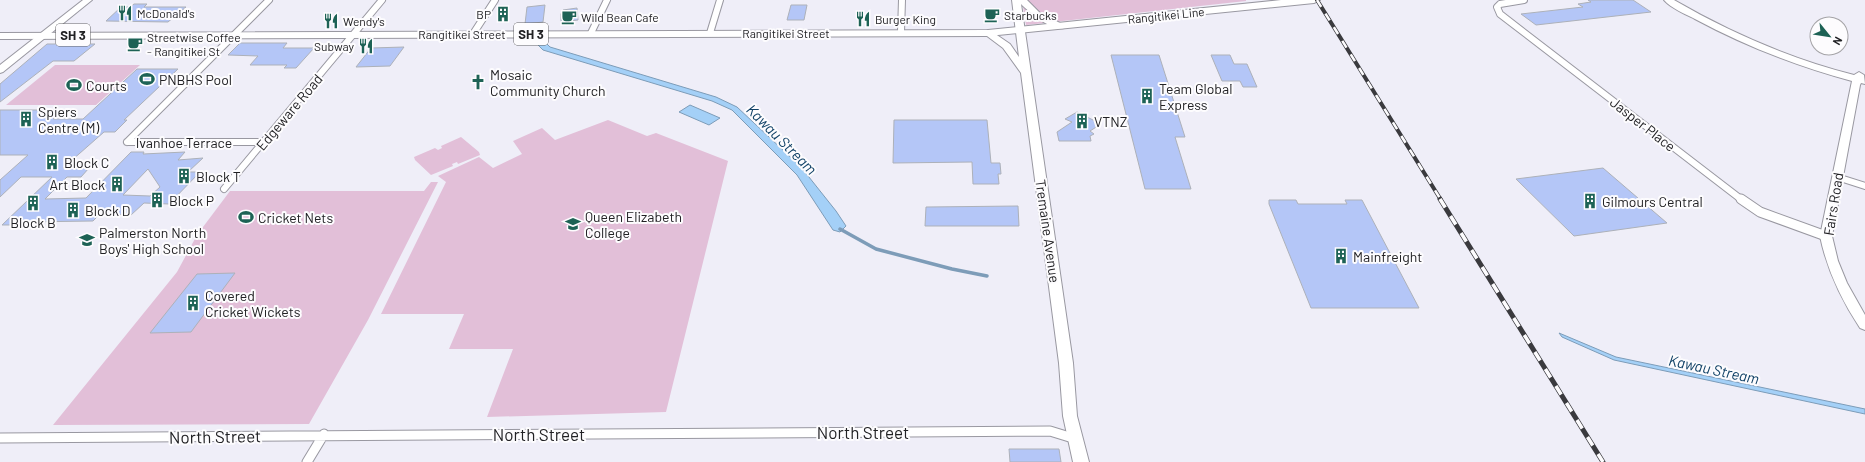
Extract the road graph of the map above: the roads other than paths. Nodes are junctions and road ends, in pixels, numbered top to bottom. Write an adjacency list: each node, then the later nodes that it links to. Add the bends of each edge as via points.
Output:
1 (88, 0): 26 (main road)
2 (269, 0): 22 (street)
3 (382, 0): 23 (street, Edgeware Road)
4 (495, 0): 24 (street)
5 (607, 0): 19 (street)
6 (720, 0): 20 (street)
7 (902, 0): 18 (street)
8 (1016, 0): 17 (main road, Tremaine Avenue)
9 (1022, 0): 16 (main road, via 1036,15)
10 (1309, 0): 16 (highway, Rangitikei Line / SH 3)
11 (1524, 0): 34 (street, Jasper Place, via 1500,4 1500,14 1760,212)
12 (1668, 0): 15 (main road)
13 (1681, 0): 14 (main road)
14 (1699, 11): 15 (main road); 29 (main road, via 1732,29 1783,51)
15 (1688, 12): 29 (main road, via 1757,46 1809,65)
16 (1061, 26): 17 (highway, Rangitikei Line / SH 3)
17 (1019, 30): 21 (highway, Rangitikei Street / SH 3); 28 (main road, Tremaine Avenue)
18 (901, 32): 20 (highway, Rangitikei Street / SH 3); 21 (highway, Rangitikei Street / SH 3)
19 (591, 33): 20 (highway, Rangitikei Street / SH 3); 24 (highway, Rangitikei Street / SH 3)
20 (710, 33)
21 (988, 33): 28 (main road, via 1007,46)
22 (234, 34): 23 (highway, Rangitikei Street / SH 3); 26 (highway, Rangitikei Street / SH 3); 30 (street, Ivanhoe Terrace, via 127,142)
23 (354, 34): 24 (highway, Rangitikei Street / SH 3); 30 (street, Edgeware Road)
24 (473, 34)
25 (0, 36): 26 (highway, Rangitikei Street / SH 3)
26 (42, 36): 27 (main road)
27 (0, 70)
28 (1025, 74): 38 (main road, Tremaine Avenue, via 1066,363 1070,416)
29 (1861, 78): 31 (main road, Fairs Road)
30 (264, 142): 33 (street, Edgeware Road)
31 (1837, 177): 32 (street); 34 (main road, Fairs Road)
32 (1865, 186)
33 (224, 189)
34 (1826, 236): 35 (main road, Fairs Road, via 1837,279)
35 (1865, 325)
36 (324, 434): 37 (street, North Street); 38 (street, North Street, via 1050,431); 39 (street)
37 (0, 438)
38 (1076, 439): 40 (main road, Tremaine Avenue)
39 (307, 462)
40 (1081, 462)

